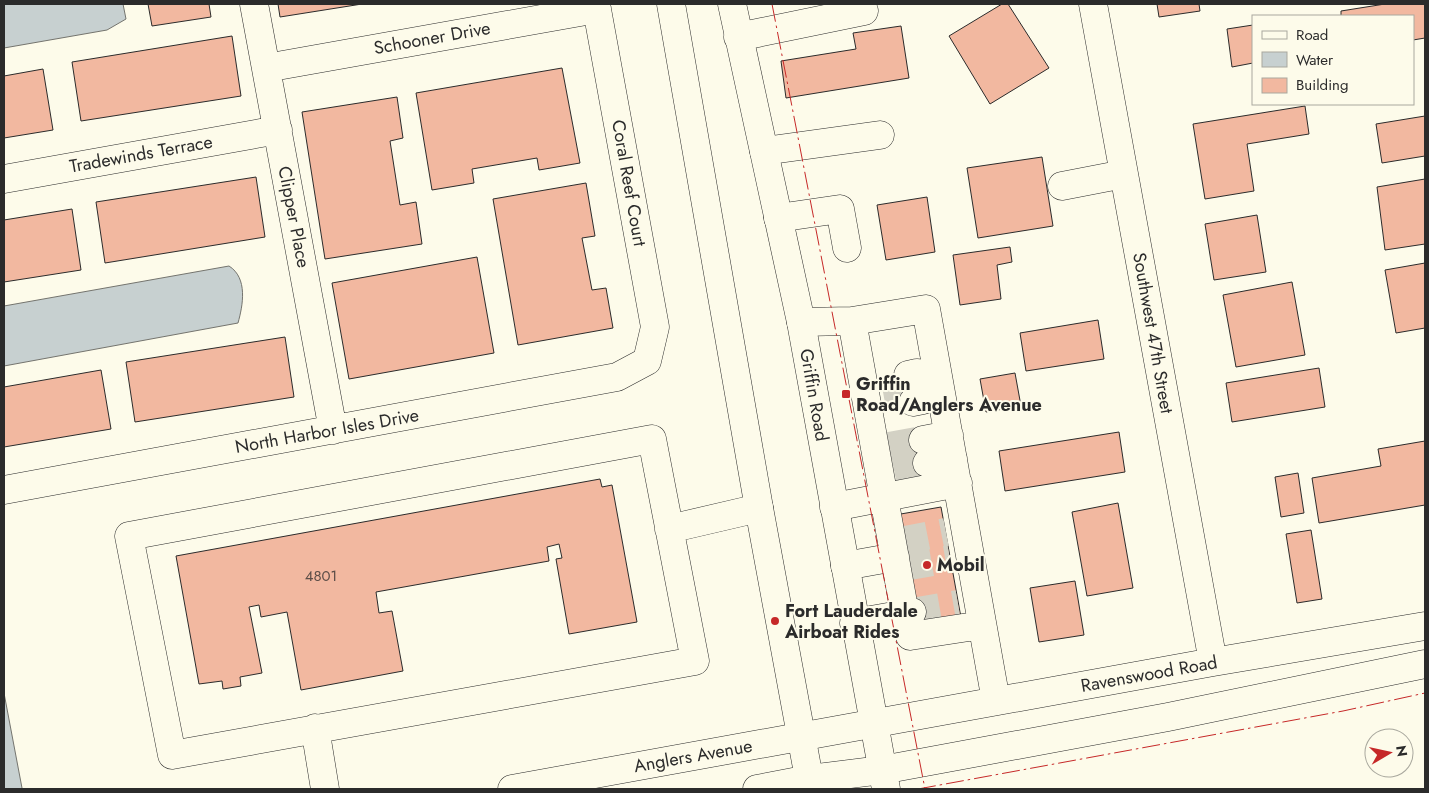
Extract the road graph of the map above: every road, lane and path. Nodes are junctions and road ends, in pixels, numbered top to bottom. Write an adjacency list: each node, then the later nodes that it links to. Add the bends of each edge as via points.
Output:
1 (254, 4): 8 (street, Clipper Place)
2 (671, 4): 27 (street)
3 (732, 4): 7 (street, Griffin Road)
4 (1093, 4): 12 (street, Southwest 47th Street)
5 (597, 6): 8 (street, Schooner Drive); 19 (street, Coral Reef Court, via 655,327)
6 (864, 11): 7 (street)
7 (738, 37): 11 (street, Griffin Road)
8 (266, 68): 9 (street, Clipper Place)
9 (278, 130): 13 (street, Tradewinds Terrace); 22 (street, Clipper Place)
10 (880, 135): 11 (street)
11 (764, 151): 15 (street, Griffin Road)
12 (1124, 174): 14 (street); 35 (street, Southwest 47th Street)
13 (4, 179)
14 (1062, 186)
15 (778, 218): 16 (street, via 840,209); 18 (street, Griffin Road)
16 (847, 248)
17 (852, 321): 18 (street); 20 (street, via 926,309); 24 (street, via 879,394)
18 (800, 322): 26 (street, Griffin Road)
19 (646, 361): 22 (street, North Harbor Isles Drive, via 617,377)
20 (940, 383): 21 (street); 23 (street)
21 (910, 388)
22 (333, 430): 25 (street, North Harbor Isles Drive)
23 (942, 456): 24 (street); 31 (street)
24 (885, 467): 26 (street); 29 (street)
25 (4, 490)
26 (834, 507): 30 (street, Griffin Road)
27 (759, 508): 28 (street); 40 (street)
28 (669, 529): 39 (street, via 695,661); 39 (street, via 652,439 129,536 172,755)
29 (898, 555): 30 (street); 32 (street)
30 (845, 566): 33 (street, Griffin Road)
31 (973, 610): 32 (street, via 910,636); 37 (street)
32 (909, 613): 33 (street)
33 (854, 622): 38 (street, Griffin Road)
34 (1425, 626): 35 (street, Ravenswood Road)
35 (1213, 662): 37 (street, Ravenswood Road)
36 (1425, 664): 41 (street)
37 (996, 701): 38 (street, Ravenswood Road)
38 (873, 724): 40 (street, Anglers Avenue); 41 (street, Griffin Road)
39 (314, 728): 43 (street)
40 (800, 737): 42 (street); 44 (street, Anglers Avenue)
41 (884, 780): 42 (street)
42 (810, 784): 45 (street)
43 (325, 789)
44 (512, 789)
45 (757, 789)

